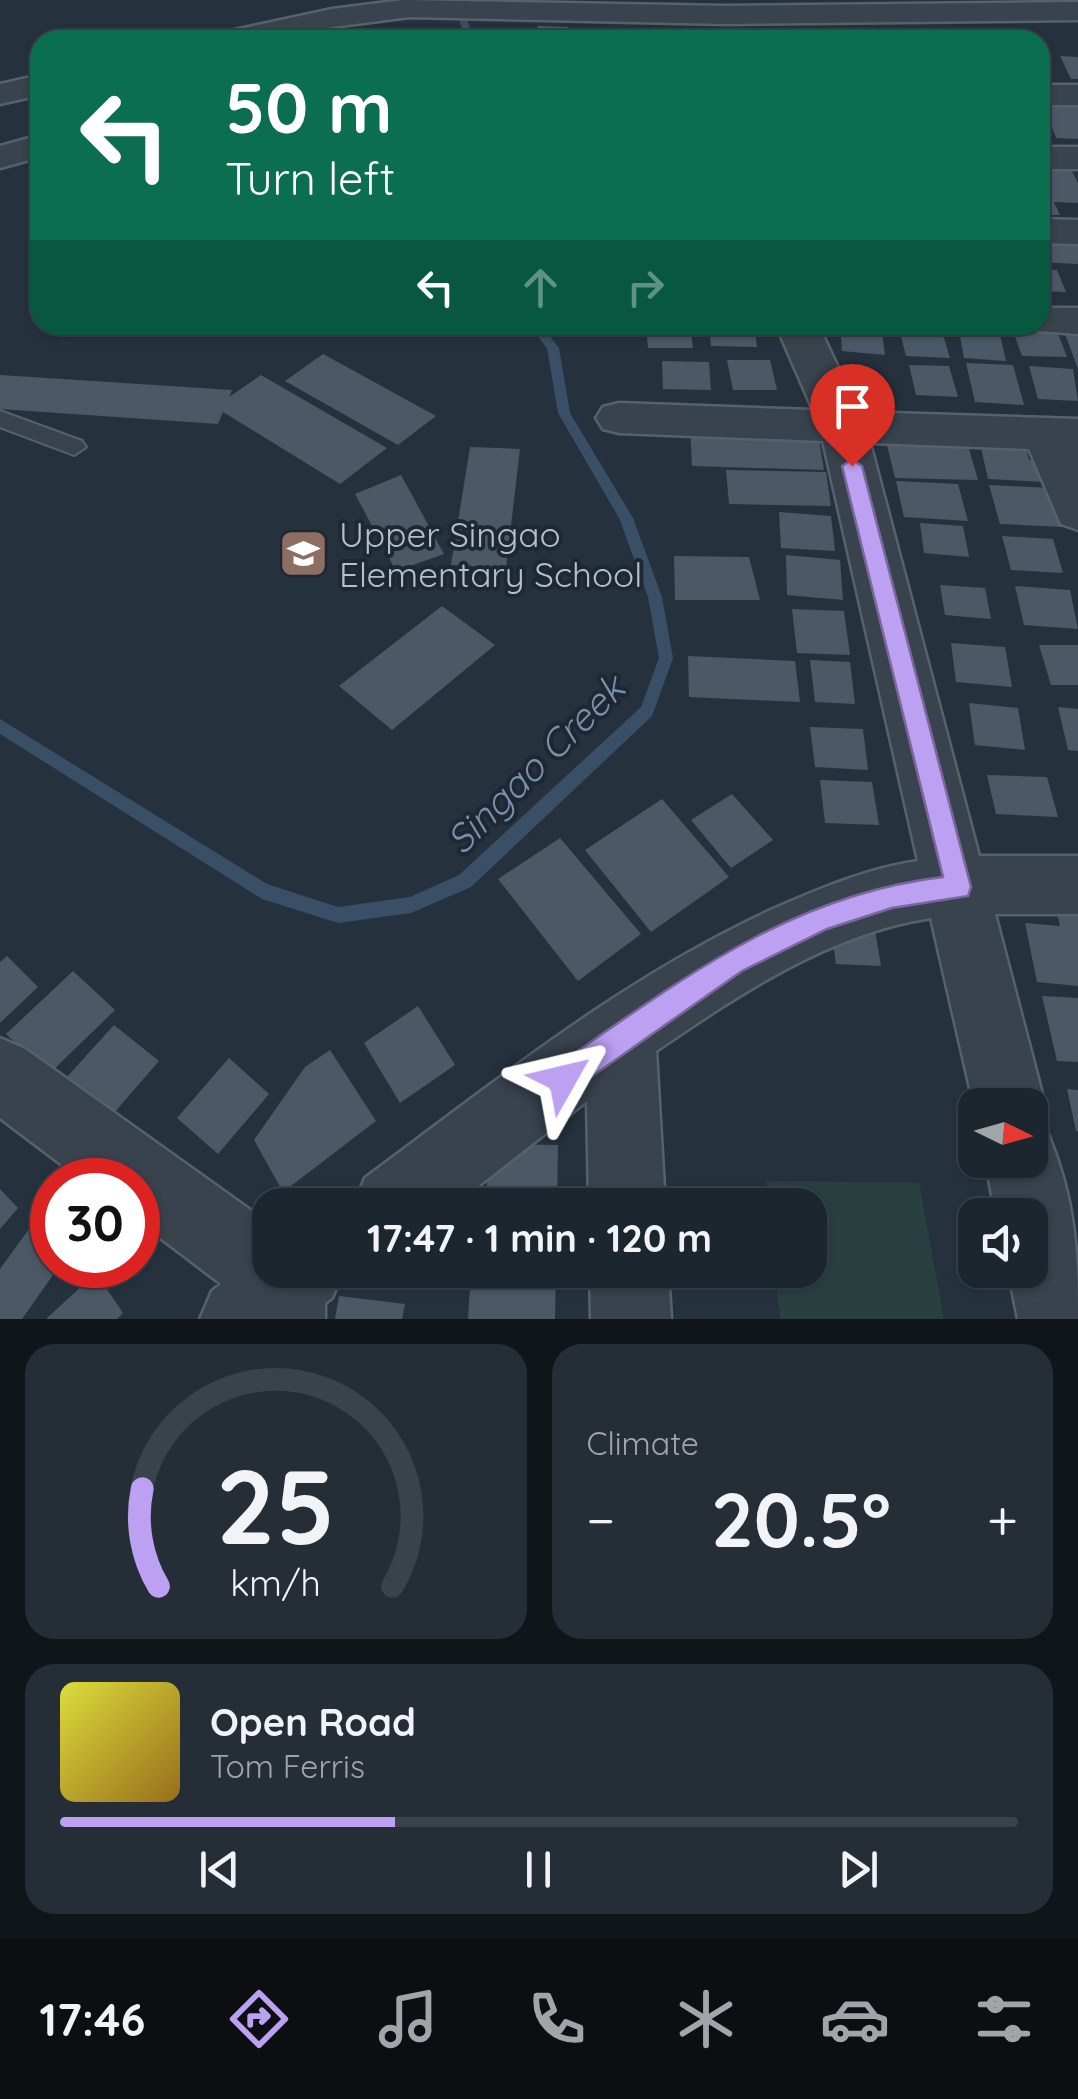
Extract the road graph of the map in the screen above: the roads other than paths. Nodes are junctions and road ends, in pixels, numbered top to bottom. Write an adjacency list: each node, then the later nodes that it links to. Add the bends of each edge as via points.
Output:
1 (616, 7): 3 (street); 4 (street, via 410,8)
2 (1078, 11): 3 (street)
3 (729, 18)
4 (308, 30)
5 (30, 88): 6 (street)
6 (0, 94)
7 (1050, 95): 8 (street)
8 (1078, 95)
9 (30, 149): 10 (street)
10 (0, 158)
11 (1050, 158): 12 (street)
12 (1078, 158)
13 (1050, 231): 14 (street)
14 (1078, 232)
15 (1050, 321): 16 (street)
16 (1078, 321)
17 (801, 335): 20 (street)
18 (620, 418): 20 (street)
19 (0, 420): 22 (lane)
20 (842, 427): 21 (street); 25 (street)
21 (1062, 434): 23 (street)
22 (74, 447)
23 (1078, 512)
24 (1078, 885): 25 (street)
25 (958, 887): 26 (street, via 892,895 821,918 732,962); 28 (street)
26 (620, 1036): 30 (street); 31 (street)
27 (0, 1074): 33 (street)
28 (1005, 1088)
29 (1026, 1178): 35 (street)
30 (415, 1188)
31 (626, 1188)
32 (630, 1288): 34 (street)
33 (279, 1298)
34 (631, 1319)
35 (1058, 1319)

